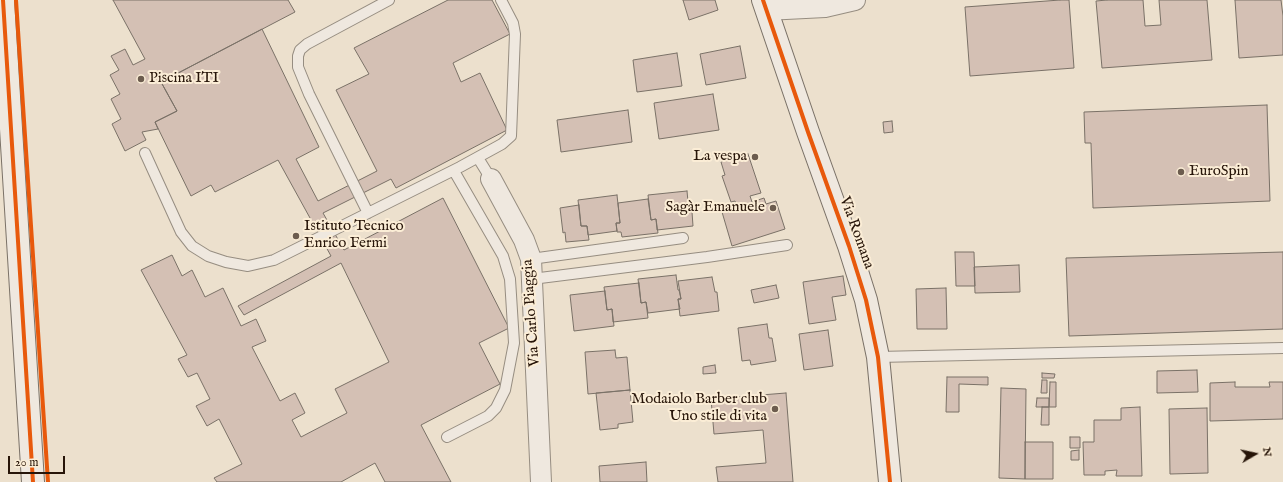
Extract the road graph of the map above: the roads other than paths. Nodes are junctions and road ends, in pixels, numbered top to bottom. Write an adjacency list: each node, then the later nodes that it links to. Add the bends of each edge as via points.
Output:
1 (3, 0): 18 (main road)
2 (389, 0): 10 (lane, via 307,44 298,56 298,67 310,94)
3 (501, 0): 7 (lane, via 513,23 515,34 511,136)
4 (854, 0): 5 (street, via 825,7)
5 (765, 5): 16 (main road, Via Romana, via 860,278)
6 (145, 153): 10 (lane, via 181,232 192,246 208,256 226,262 248,266 274,260)
7 (478, 158): 8 (lane); 9 (lane, Via Carlo Piaggia)
8 (454, 171): 10 (lane); 17 (lane, via 503,256 510,279 514,342 505,390 496,408 488,416)
9 (491, 179): 13 (street, Via Carlo Piaggia, via 524,240)
10 (368, 213)
11 (683, 238): 13 (lane)
12 (787, 245): 14 (lane)
13 (531, 259): 14 (street, Via Carlo Piaggia)
14 (532, 279): 19 (street, Via Carlo Piaggia)
15 (1283, 348): 16 (lane)
16 (878, 357): 20 (main road, Via Romana)
17 (447, 437)
18 (33, 482)
19 (541, 482)
20 (890, 482)

